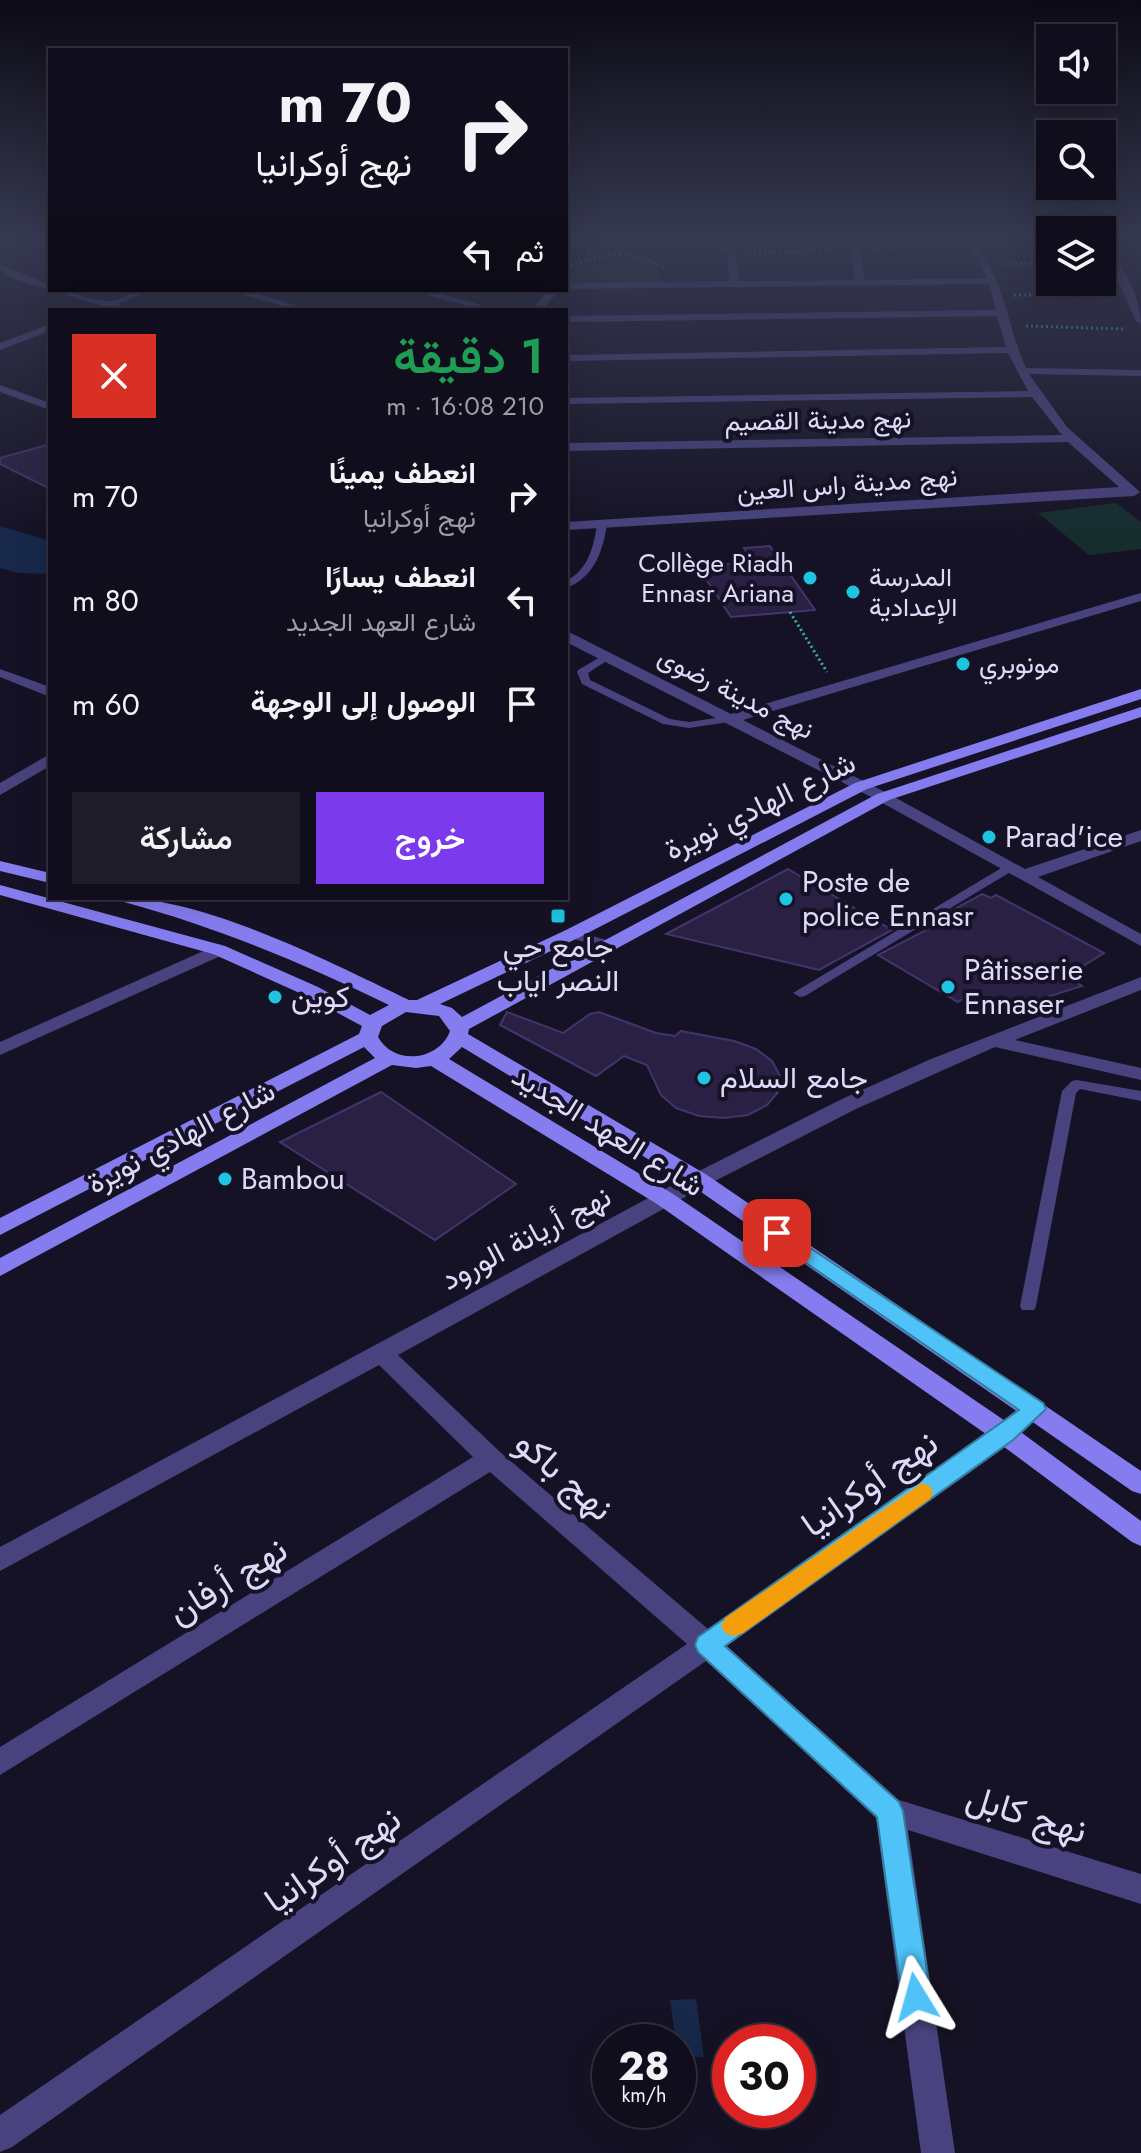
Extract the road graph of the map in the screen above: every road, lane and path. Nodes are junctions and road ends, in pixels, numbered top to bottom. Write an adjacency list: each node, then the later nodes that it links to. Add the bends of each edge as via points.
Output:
1 (19, 339): 3 (street)
2 (1010, 339): 4 (street)
3 (0, 347)
4 (1013, 350): 5 (street); 6 (street)
5 (568, 358)
6 (1023, 371): 7 (street); 9 (street)
7 (1141, 373)
8 (0, 388): 11 (street)
9 (1035, 394): 10 (street); 12 (street)
10 (568, 401)
11 (48, 406)
12 (1070, 438): 13 (street, نهج مدينة القصيم); 14 (street)
13 (568, 447)
14 (1136, 493): 15 (street, نهج مدينة راس العين)
15 (602, 524): 16 (street, نهج مدينة راس العين); 17 (lane, via 593,560)
16 (568, 526)
17 (568, 584)
18 (1141, 597): 27 (street)
19 (790, 612): 22 (path)
20 (568, 637): 21 (street, نهج مدينة رضوى)
21 (607, 656): 27 (street, نهج مدينة رضوى); 27 (lane, via 582,672 586,682 667,722 689,725)
22 (817, 657)
23 (2, 673): 24 (street)
24 (48, 691)
25 (1141, 694): 29 (main road, شارع الهادي نويرة)
26 (1141, 712): 31 (main road, شارع الهادي نويرة)
27 (729, 719): 29 (street, نهج مدينة رضوى)
28 (48, 760): 30 (street)
29 (861, 786): 31 (street, نهج مدينة رضوى); 38 (main road, شارع الهادي نويرة)
30 (0, 790)
31 (883, 797): 34 (street); 40 (main road, شارع الهادي نويرة)
32 (1141, 835): 34 (street)
33 (0, 866): 35 (main road)
34 (1016, 872): 39 (street); 43 (lane)
35 (48, 878)
36 (0, 890): 41 (main road)
37 (136, 900): 44 (main road, via 243,934)
38 (572, 934): 40 (lane); 44 (main road, شارع الهادي نويرة)
39 (1141, 941)
40 (608, 945): 46 (main road, شارع الهادي نويرة)
41 (219, 950): 45 (main road, via 311,991); 48 (street)
42 (1141, 983): 47 (street, نهج أريانة الورود)
43 (800, 993)
44 (413, 1006): 45 (main road, via 386,1012); 46 (main road, via 440,1010)
45 (370, 1030): 49 (main road, via 374,1049); 55 (main road, شارع الهادي نويرة)
46 (459, 1031): 50 (main road, via 445,1053); 53 (main road, شارع العهد الجديد)
47 (992, 1041): 51 (street); 53 (street, نهج أريانة الورود, via 849,1104)
48 (0, 1049)
49 (390, 1058): 50 (main road); 56 (main road, شارع الهادي نويرة)
50 (433, 1058): 54 (main road, شارع العهد الجديد)
51 (1141, 1074)
52 (1141, 1096): 57 (lane, via 1077,1084 1069,1091)
53 (699, 1180): 54 (street, نهج أريانة الورود); 59 (main road, شارع العهد الجديد)
54 (665, 1199): 58 (street, نهج أريانة الورود); 60 (main road, شارع العهد الجديد)
55 (0, 1227)
56 (0, 1268)
57 (1028, 1306)
58 (381, 1353): 61 (street, نهج باكو); 64 (street, نهج أريانة الورود)
59 (1035, 1409): 60 (street, نهج أوكرانيا); 62 (main road, شارع العهد الجديد)
60 (1005, 1434): 63 (main road, شارع العهد الجديد); 65 (street, نهج أوكرانيا)
61 (491, 1459): 65 (street, نهج باكو); 66 (street, نهج أرفان)
62 (1141, 1484)
63 (1141, 1535)
64 (0, 1560)
65 (707, 1645): 67 (street); 69 (street, نهج أوكرانيا)
66 (0, 1762)
67 (890, 1811): 68 (street, نهج كابل); 70 (street)
68 (1141, 1889)
69 (0, 2135)
70 (938, 2153)

